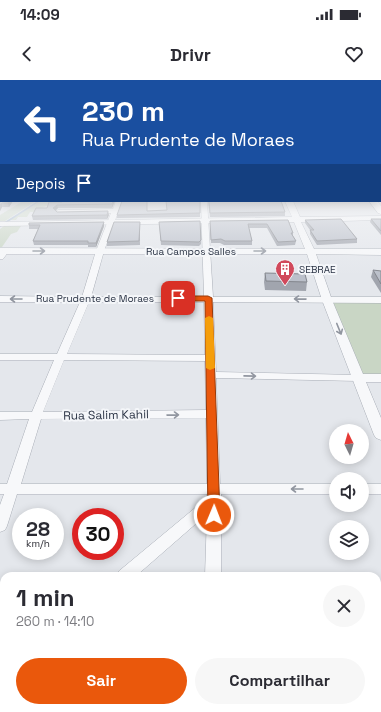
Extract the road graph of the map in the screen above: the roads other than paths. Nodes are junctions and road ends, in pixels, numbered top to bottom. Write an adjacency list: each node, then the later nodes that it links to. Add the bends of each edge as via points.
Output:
1 (114, 216): 6 (street)
2 (206, 216): 5 (street)
3 (381, 218): 4 (street)
4 (297, 219): 5 (street); 10 (street)
5 (206, 220): 6 (street); 8 (street)
6 (112, 222): 7 (street); 9 (street)
7 (0, 224)
8 (207, 250): 9 (street, Rua Campos Salles); 10 (street, Rua Campos Salles, one-way to 10); 15 (street)
9 (100, 251): 12 (street, Rua Campos Salles, one-way to 9); 14 (street)
10 (310, 251): 11 (street, Rua Campos Salles); 16 (street)
11 (381, 252)
12 (2, 253)
13 (0, 298): 14 (street, Rua Prudente de Moraes, one-way to 13)
14 (86, 298): 15 (street, Rua Prudente de Moraes); 19 (street)
15 (208, 298): 16 (street, Rua Prudente de Moraes, one-way to 15); 20 (street)
16 (327, 300): 17 (street, Rua Prudente de Moraes); 22 (street, one-way to 22)
17 (381, 300)
18 (0, 357): 19 (street)
19 (60, 358): 20 (street); 26 (street)
20 (210, 358): 21 (street)
21 (211, 375): 22 (street, one-way to 22); 24 (street)
22 (358, 378): 23 (street); 27 (street)
23 (381, 378)
24 (211, 414): 26 (street, Rua Salim Kahil, one-way to 24); 32 (street)
25 (0, 416): 26 (street, Rua Salim Kahil)
26 (36, 416): 31 (street)
27 (381, 435)
28 (329, 489): 32 (street, one-way to 32)
29 (369, 489): 30 (street)
30 (381, 489)
31 (6, 490): 32 (street); 33 (street)
32 (214, 495): 34 (street); 35 (street)
33 (0, 526)
34 (128, 572)
35 (213, 572)

